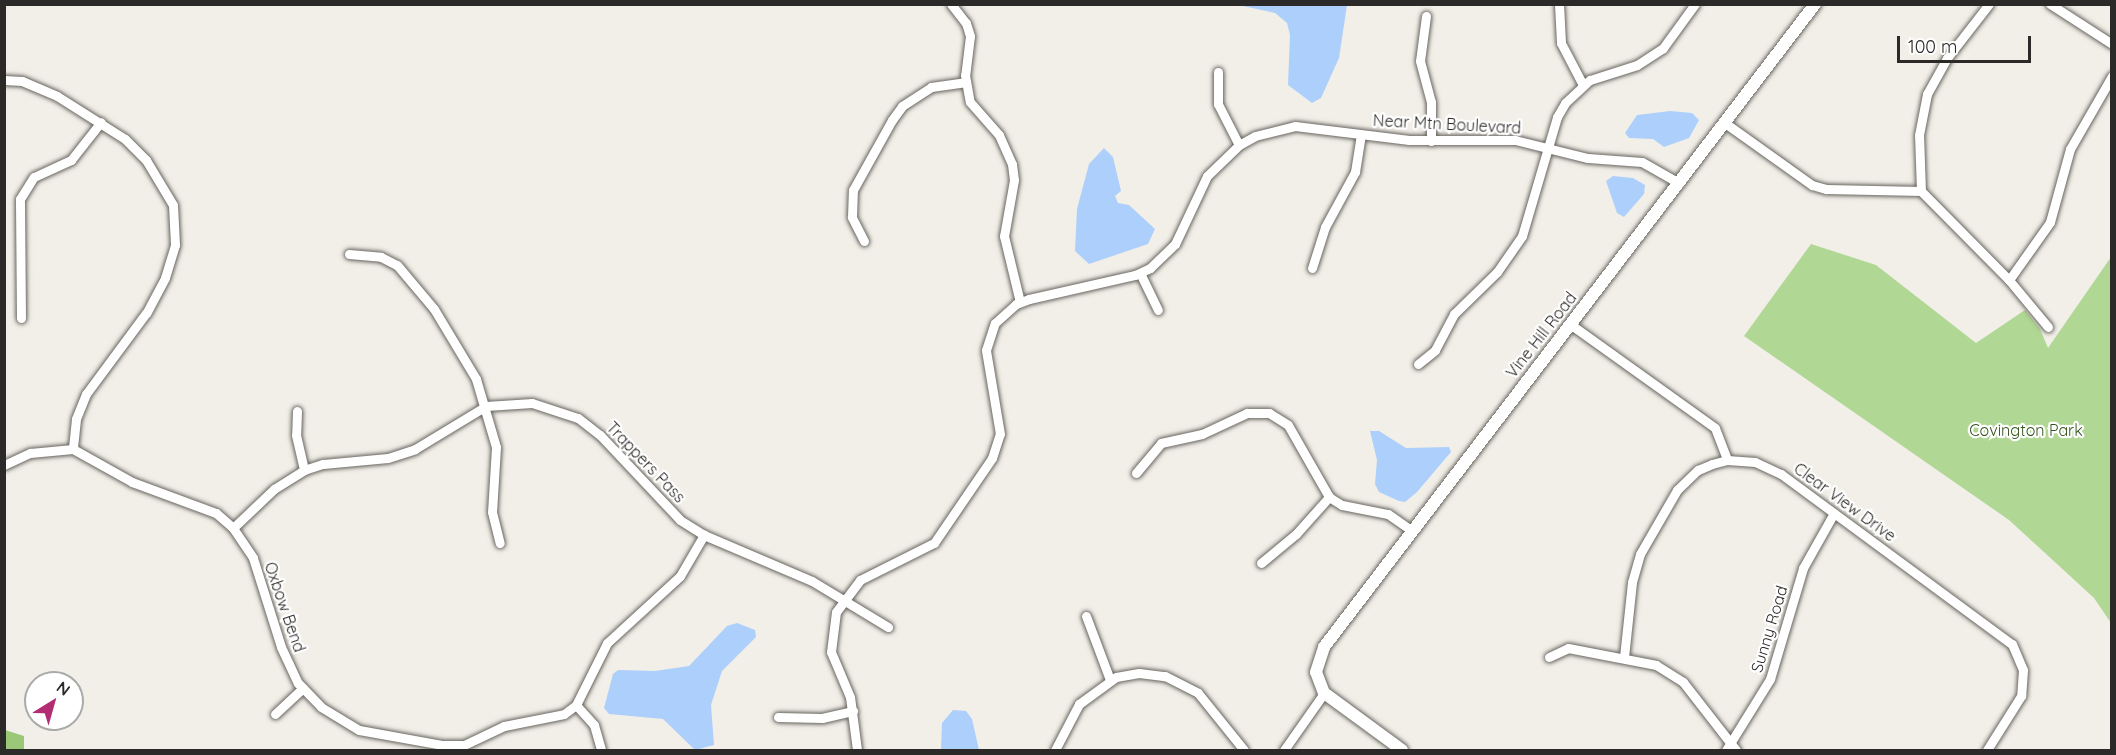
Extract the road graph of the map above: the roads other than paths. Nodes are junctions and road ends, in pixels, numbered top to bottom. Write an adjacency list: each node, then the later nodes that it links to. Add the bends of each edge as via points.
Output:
1 (951, 4): 12 (street, via 966,23 970,36)
2 (1559, 4): 13 (street, via 1561,43)
3 (1695, 4): 13 (street, via 1664,48 1637,65 1605,73)
4 (1815, 4): 15 (street, Vine Hill Road)
5 (1989, 4): 21 (street, via 1947,58 1927,94 1919,135)
6 (2050, 4): 8 (street)
7 (1426, 16): 17 (street, via 1420,62 1431,102)
8 (2112, 44)
9 (1218, 72): 18 (street, via 1222,117)
10 (2112, 76): 26 (street, via 2070,149 2050,222)
11 (4, 80): 14 (street, via 22,81 57,96)
12 (965, 82): 22 (street, via 923,91 902,106 892,120 853,190 852,217); 27 (street, via 970,102 999,135 1012,164 1014,180 1004,236)
13 (1583, 85): 19 (street, via 1557,117)
14 (101, 122): 29 (street, via 71,160 34,177 20,199); 35 (street, via 146,160 164,186 172,205 175,245 165,278 146,313 86,394 75,419)
15 (1725, 123): 20 (street, Vine Hill Road); 21 (street, via 1805,181 1826,189)
16 (1361, 135): 17 (street, Near Mtn Boulevard); 18 (street, Near Mtn Boulevard, via 1295,126 1255,136); 24 (street, via 1355,172 1325,227)
17 (1431, 141): 19 (street, Near Mtn Boulevard, via 1515,140)
18 (1239, 145): 25 (street, Near Mtn Boulevard, via 1208,176 1175,244 1164,258)
19 (1548, 148): 20 (street, Near Mtn Boulevard, via 1588,158 1642,162); 32 (street, via 1530,215 1511,255 1465,299 1436,350)
20 (1679, 183): 30 (street, Vine Hill Road)
21 (1921, 191): 26 (street)
22 (864, 241)
23 (350, 254): 33 (street, via 381,256 397,266 434,309 476,379)
24 (1312, 268)
25 (1140, 273): 27 (street, Near Mtn Boulevard); 28 (street)
26 (2009, 280): 31 (street)
27 (1020, 302): 47 (street, Near Mtn Boulevard, via 1004,313 989,336 988,364 1000,434 992,458 934,543 860,580)
28 (1158, 310)
29 (21, 318)
30 (1570, 324): 36 (street, via 1715,428); 43 (street, Vine Hill Road)
31 (2048, 327)
32 (1418, 364)
33 (486, 406): 38 (street, Trappers Pass, via 415,449 388,458 323,464); 44 (street, Trappers Pass, via 532,403 578,418 624,456 680,520); 45 (street, via 496,447 492,512)
34 (297, 411): 38 (street, via 296,435)
35 (73, 449): 37 (street, via 30,453); 42 (street, Oxbow Bend, via 92,456 132,483 216,513)
36 (1727, 460): 41 (street, Clear View Drive, via 1768,467); 51 (street, via 1698,470 1686,479 1652,527 1632,582)
37 (4, 465)
38 (304, 470): 42 (street, Trappers Pass, via 274,489)
39 (1136, 473): 40 (street, via 1161,443 1202,434 1246,413 1269,413 1288,424)
40 (1329, 497): 43 (street, via 1342,505 1388,514); 46 (street, via 1296,534)
41 (1834, 513): 60 (street, Sunny Road, via 1803,568 1770,679); 67 (street, Clear View Drive, via 2002,634 2016,650 2023,670 2021,696)
42 (233, 528): 53 (street, Oxbow Bend, via 253,558 281,647)
43 (1412, 531): 54 (street, Vine Hill Road, via 1324,647 1316,672)
44 (704, 535): 47 (street, Trappers Pass, via 812,581); 55 (street, via 680,576 607,643)
45 (500, 543)
46 (1261, 563)
47 (843, 600): 49 (street, Trappers Pass); 56 (street, via 831,630 831,652)
48 (1086, 616): 52 (street)
49 (888, 627)
50 (1549, 657): 51 (street, via 1568,648)
51 (1624, 657): 60 (street, via 1656,665 1683,682)
52 (1110, 680): 63 (street, via 1079,704); 64 (street, via 1139,673 1165,676 1188,686 1207,701)
53 (303, 688): 57 (street); 59 (street, Oxbow Bend, via 321,707 359,730)
54 (1324, 693): 65 (street); 66 (street)
55 (576, 705): 59 (street, Oxbow Bend, via 564,714 504,726); 61 (street, via 594,725)
56 (853, 711): 58 (street, via 822,718); 62 (street)
57 (275, 714)
58 (778, 717)
59 (465, 748)
60 (1731, 748)
61 (601, 750)
62 (857, 750)
63 (1055, 750)
64 (1244, 750)
65 (1284, 750)
66 (1402, 750)
67 (1987, 750)

